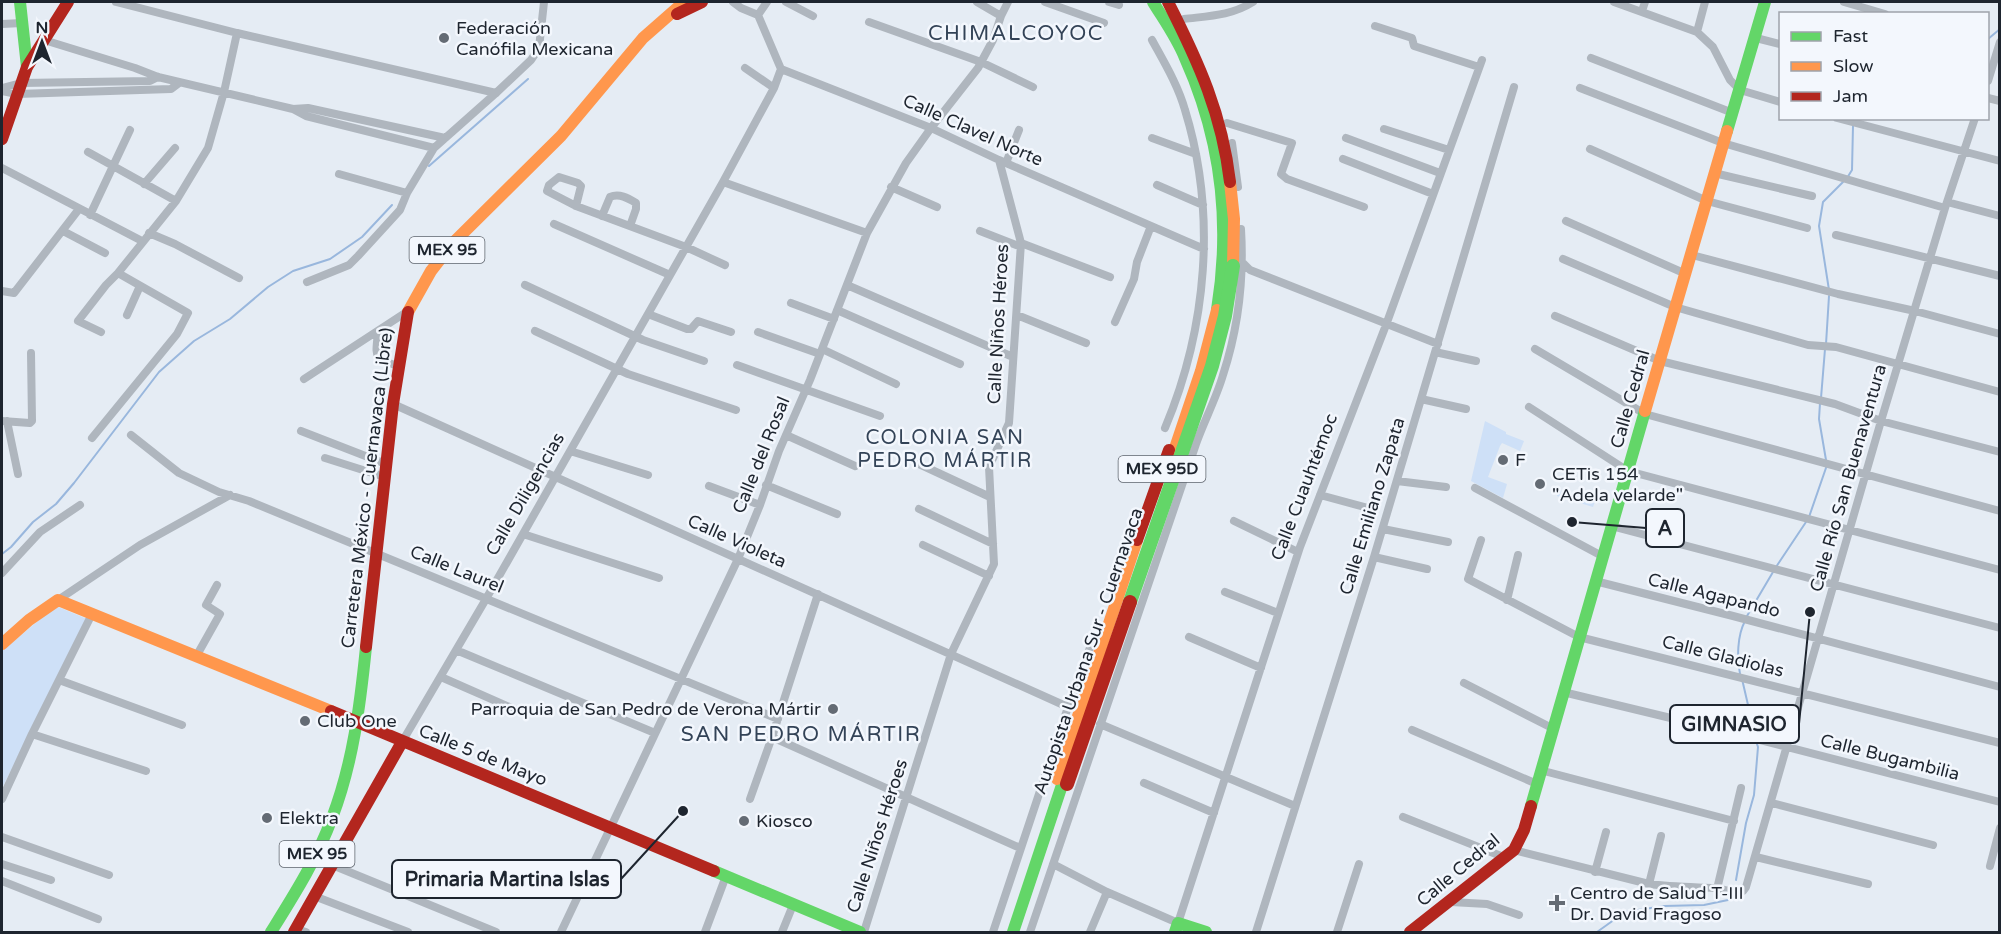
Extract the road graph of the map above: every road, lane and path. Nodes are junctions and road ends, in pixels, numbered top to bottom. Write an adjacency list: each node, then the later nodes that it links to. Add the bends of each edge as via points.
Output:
1 (20, 2): 34 (main road)
2 (68, 2): 41 (main road)
3 (116, 2): 39 (street)
4 (544, 2): 61 (street, via 539,48)
5 (684, 2): 32 (main road, Carretera México - Cuernavaca (Libre) / MEX 95)
6 (702, 2): 32 (main road, Carretera México - Cuernavaca (Libre) / MEX 95)
7 (733, 2): 28 (street)
8 (767, 2): 28 (street)
9 (786, 2): 29 (street)
10 (977, 2): 30 (street)
11 (1008, 2): 30 (street, Calle del Rosal)
12 (1045, 2): 35 (street)
13 (1109, 2): 25 (street)
14 (1147, 2): 249 (main road, MEX 95D, via 1180,67 1200,122 1211,172 1218,240 1216,278 1198,366)
15 (1153, 2): 338 (main road, Autopista Urbana Sur - Cuernavaca, bridge, via 1202,98 1214,145 1223,225 1216,313 1195,392)
16 (1162, 2): 195 (main road, MEX 95D, via 1188,53 1216,130 1231,240 1223,319)
17 (1168, 2): 339 (main road, Autopista Urbana Sur - Cuernavaca, bridge, via 1206,81 1220,123 1233,203 1231,287 1209,378 1064,791)
18 (1176, 2): 31 (street)
19 (1252, 2): 31 (street, via 1225,14)
20 (1614, 2): 26 (street)
21 (1645, 2): 26 (street)
22 (1705, 2): 38 (street)
23 (1765, 2): 40 (main road, Calle Cedral)
24 (1844, 2): 27 (street)
25 (1119, 5)
26 (1642, 11): 38 (street)
27 (1878, 12)
28 (758, 15): 49 (street)
29 (813, 16)
30 (1001, 16): 46 (street, Calle del Rosal)
31 (1184, 20): 68 (street, via 1212,79)
32 (664, 21): 147 (main road, Carretera México - Cuernavaca (Libre) / MEX 95, via 632,50 561,136 452,244)
33 (869, 22): 46 (street)
34 (22, 23): 36 (street); 47 (main road)
35 (1104, 23)
36 (2, 24)
37 (1375, 26): 84 (street, Calle Cuauhtémoc, via 1412,39 1414,46 1480,63)
38 (1697, 32): 59 (street, via 1713,47 1730,80)
39 (237, 33): 60 (street); 61 (street)
40 (1756, 38): 43 (street); 59 (main road, Calle Cedral)
41 (44, 40): 47 (main road); 50 (street)
42 (1152, 40): 87 (street, via 1185,108)
43 (1779, 44)
44 (1997, 45): 51 (street)
45 (1591, 58): 63 (street)
46 (981, 62): 53 (street); 69 (street, Calle del Rosal)
47 (27, 68): 55 (main road)
48 (745, 68): 56 (street)
49 (781, 69): 56 (street, Calle Diligencias); 69 (street, Calle Clavel Norte)
50 (158, 77): 52 (street); 55 (street, via 150,81)
51 (1989, 77)
52 (180, 83): 55 (street, via 171,89); 60 (street)
53 (1033, 87)
54 (1514, 87): 164 (street, Calle Emiliano Zapata)
55 (19, 88): 58 (street); 78 (main road)
56 (774, 88): 96 (street, Calle Diligencias)
57 (1580, 88): 80 (street)
58 (2, 90)
59 (1740, 90): 62 (street); 63 (main road, Calle Cedral)
60 (224, 92): 64 (street, via 293,109 306,116); 103 (street, via 208,148)
61 (496, 93): 75 (street)
62 (1779, 102)
63 (1733, 113): 80 (main road, Calle Cedral)
64 (331, 118): 67 (street); 74 (street)
65 (1844, 120): 85 (street)
66 (1974, 120): 85 (street, Calle Río San Buenaventura)
67 (370, 122): 70 (street); 74 (street)
68 (1227, 123): 109 (street, via 1292,143 1281,174); 132 (street, via 1237,171)
69 (931, 128): 89 (street, Calle Clavel Norte); 99 (street, Calle del Rosal)
70 (401, 129): 75 (street); 79 (street)
71 (1384, 129): 84 (street)
72 (130, 130): 91 (street)
73 (1019, 130): 89 (street)
74 (368, 132): 79 (street)
75 (445, 138): 82 (street)
76 (1152, 138): 87 (street)
77 (1346, 138): 93 (street)
78 (2, 139)
79 (398, 140): 82 (street)
80 (1723, 143): 94 (main road, Calle Cedral); 106 (street)
81 (175, 148): 97 (street)
82 (434, 148): 100 (street)
83 (1590, 148): 104 (street)
84 (1449, 150): 93 (street, Calle Cuauhtémoc)
85 (1963, 151): 90 (street); 106 (street, Calle Río San Buenaventura)
86 (88, 152): 91 (street)
87 (1196, 154): 105 (street)
88 (1343, 159): 101 (street)
89 (1002, 161): 117 (street, Calle Clavel Norte); 125 (street, Calle Niños Héroes)
90 (2000, 161)
91 (112, 166): 97 (street); 111 (street)
92 (2, 168): 110 (street)
93 (1440, 173): 101 (street, Calle Cuauhtémoc)
94 (1714, 173): 102 (street); 104 (main road, Calle Cedral)
95 (339, 174): 100 (street)
96 (723, 182): 122 (street); 126 (street, Calle Diligencias)
97 (144, 184): 103 (street)
98 (1157, 185): 105 (street)
99 (891, 187): 108 (street); 122 (street, Calle del Rosal)
100 (407, 193): 140 (street, via 400,210 349,265)
101 (1433, 194): 155 (street, Calle Cuauhtémoc)
102 (1812, 196)
103 (176, 201): 121 (street)
104 (1707, 201): 118 (street); 129 (main road, Calle Cedral)
105 (1203, 205): 127 (street)
106 (1946, 205): 113 (street); 130 (street, Calle Río San Buenaventura)
107 (576, 206): 112 (street)
108 (937, 207)
109 (1364, 207)
110 (79, 209): 111 (street); 119 (street)
111 (90, 215): 124 (street)
112 (602, 216): 116 (street); 116 (street, via 610,197 629,199 636,203)
113 (2000, 216)
114 (1566, 221): 135 (street)
115 (554, 224): 136 (street)
116 (630, 226): 126 (street)
117 (1151, 226): 127 (street, Calle Clavel Norte); 154 (street)
118 (1808, 228)
119 (63, 231): 128 (street); 144 (street, via 14,293)
120 (980, 231): 125 (street)
121 (149, 233): 124 (street); 139 (street)
122 (867, 233): 142 (street, Calle del Rosal)
123 (1836, 235): 130 (street)
124 (142, 241): 134 (street)
125 (1021, 245): 138 (street); 152 (street, Calle Niños Héroes)
126 (686, 247): 133 (street); 136 (street, Calle Diligencias)
127 (1204, 249): 190 (street, via 1193,339 1178,398)
128 (105, 253)
129 (1692, 255): 135 (main road, Calle Cedral); 148 (street)
130 (1931, 258): 137 (street); 148 (street, Calle Río San Buenaventura)
131 (1563, 259): 146 (street)
132 (1242, 262): 155 (street, via 1250,270); 195 (street, via 1236,322 1223,376)
133 (725, 264)
134 (118, 273): 143 (street); 157 (street, via 78,321)
135 (1686, 274): 146 (main road, Calle Cedral)
136 (670, 275): 149 (street, Calle Diligencias)
137 (2000, 276)
138 (1110, 277)
139 (239, 278)
140 (307, 282)
141 (525, 285): 162 (street)
142 (847, 285): 150 (street, Calle del Rosal); 168 (street)
143 (140, 286): 151 (street); 194 (street, via 188,313 177,334)
144 (2, 291)
145 (791, 303): 150 (street)
146 (1675, 307): 171 (main road, Calle Cedral); 173 (street, via 1808,345 1836,347)
147 (408, 311): 156 (street); 175 (main road, Carretera México - Cuernavaca (Libre) / MEX 95)
148 (1915, 311): 161 (street); 173 (street, Calle Río San Buenaventura)
149 (648, 314): 159 (street, via 687,329 698,321); 162 (street, Calle Diligencias)
150 (836, 314): 166 (street, Calle del Rosal); 172 (street)
151 (127, 315)
152 (1017, 315): 163 (street); 168 (street, Calle Niños Héroes)
153 (1555, 316): 171 (street)
154 (1115, 322)
155 (1386, 325): 164 (street); 213 (street, Calle Cuauhtémoc)
156 (378, 331): 175 (street, via 378,358); 177 (street)
157 (101, 332)
158 (535, 332): 176 (street)
159 (731, 332)
160 (758, 332): 166 (street)
161 (2000, 334)
162 (636, 335): 169 (street); 176 (street, Calle Diligencias)
163 (1086, 343)
164 (1437, 348): 170 (street); 181 (street, Calle Emiliano Zapata)
165 (1535, 349): 186 (street)
166 (821, 352): 178 (street); 179 (street, Calle del Rosal)
167 (31, 353): 188 (street, via 32,421)
168 (1013, 357): 214 (street, Calle Niños Héroes, via 1009,423 989,467)
169 (704, 361)
170 (1476, 361)
171 (1660, 361): 186 (main road, Calle Cedral); 189 (street, via 1835,404)
172 (960, 364)
173 (1898, 364): 180 (street); 189 (street, Calle Río San Buenaventura)
174 (737, 365): 179 (street)
175 (398, 366): 182 (main road, Carretera México - Cuernavaca (Libre) / MEX 95)
176 (617, 369): 185 (street); 196 (street, Calle Diligencias)
177 (304, 379)
178 (896, 384)
179 (806, 390): 187 (street); 193 (street, Calle del Rosal)
180 (2000, 392)
181 (1421, 399): 184 (street); 207 (street, Calle Emiliano Zapata)
182 (393, 404): 201 (main road, Carretera México - Cuernavaca (Libre) / MEX 95); 206 (street, Calle Violeta)
183 (1529, 407): 202 (street)
184 (1466, 409)
185 (735, 410)
186 (1644, 414): 202 (main road, Calle Cedral); 205 (street)
187 (880, 416)
188 (4, 421): 203 (street)
189 (1881, 421): 197 (street); 205 (street, Calle Río San Buenaventura)
190 (1165, 428)
191 (301, 431): 201 (street)
192 (131, 435): 212 (street, Calle Laurel, via 179,473)
193 (786, 435): 200 (street); 208 (street, Calle del Rosal)
194 (92, 438)
195 (1191, 442): 273 (street); 339 (main road, MEX 95D, via 1144,551)
196 (570, 451): 204 (street); 206 (street, Calle Diligencias)
197 (2000, 452)
198 (325, 458): 201 (street)
199 (919, 464): 214 (street)
200 (855, 466)
201 (386, 470): 231 (main road, Carretera México - Cuernavaca (Libre) / MEX 95)
202 (1628, 471): 222 (main road, Calle Cedral); 224 (street)
203 (18, 474)
204 (648, 475)
205 (1866, 476): 219 (street); 224 (street, Calle Río San Buenaventura)
206 (556, 477): 225 (street, Calle Diligencias); 235 (street, Calle Violeta)
207 (1397, 481): 210 (street); 223 (street, Calle Emiliano Zapata)
208 (766, 485): 216 (street, Calle del Rosal); 220 (street)
209 (709, 486): 216 (street)
210 (1446, 487)
211 (1475, 488): 233 (street)
212 (230, 495): 231 (street, Calle Laurel); 247 (street, via 140,545)
213 (1320, 495): 218 (street); 230 (street, Calle Cuauhtémoc)
214 (990, 497): 228 (street, Calle Niños Héroes)
215 (81, 505): 238 (street, via 40,532)
216 (760, 506): 235 (street, Calle del Rosal)
217 (919, 509): 228 (street)
218 (1372, 509)
219 (2000, 511)
220 (837, 514)
221 (1234, 521): 230 (street)
222 (1611, 526): 233 (main road, Calle Cedral); 242 (street)
223 (1383, 529): 227 (street); 234 (street, Calle Emiliano Zapata)
224 (1849, 529): 237 (street); 242 (street, Calle Río San Buenaventura)
225 (523, 534): 240 (street); 246 (street, Calle Diligencias)
226 (1481, 540): 248 (street, Calle Gladiolas, via 1468,579)
227 (1448, 542)
228 (993, 544): 239 (street, Calle Niños Héroes, via 994,564)
229 (923, 545): 239 (street)
230 (1298, 552): 250 (street, Calle Cuauhtémoc)
231 (375, 553): 246 (street, Calle Laurel); 272 (main road, Carretera México - Cuernavaca (Libre) / MEX 95)
232 (1518, 555): 248 (street)
233 (1602, 556): 241 (main road, Calle Cedral)
234 (1374, 557): 236 (street); 294 (street, Calle Emiliano Zapata)
235 (738, 559): 245 (street, Calle Violeta); 263 (street, Calle del Rosal)
236 (1427, 569)
237 (2000, 570)
238 (2, 573)
239 (989, 576): 259 (street, Calle Niños Héroes)
240 (658, 578)
241 (1595, 581): 254 (main road, Calle Cedral); 256 (street, Calle Agapando)
242 (1834, 584): 252 (street); 256 (street, Calle Río San Buenaventura)
243 (217, 585): 260 (street, via 206,605 220,614)
244 (1225, 592): 250 (street)
245 (818, 594): 259 (street, Calle Violeta); 271 (street)
246 (486, 599): 258 (street, Calle Diligencias); 263 (street, Calle Laurel)
247 (58, 600): 251 (main road, Calle 5 de Mayo); 257 (main road)
248 (1507, 600): 254 (street, Calle Gladiolas)
249 (1113, 608): 255 (main road, via 1099,620); 337 (main road, MEX 95D)
250 (1278, 613): 261 (street, Calle Cuauhtémoc)
251 (92, 614): 260 (main road, Calle 5 de Mayo); 264 (street)
252 (2000, 628)
253 (1189, 637): 261 (street)
254 (1578, 637): 267 (street, Calle Gladiolas); 268 (main road, Calle Cedral)
255 (1094, 638): 269 (street)
256 (1817, 638): 266 (street, Calle Agapando); 267 (street, Calle Río San Buenaventura)
257 (2, 644)
258 (456, 650): 262 (street, Calle Diligencias); 277 (street)
259 (951, 654): 269 (street, Calle Violeta); 289 (street, Calle Niños Héroes)
260 (197, 655): 272 (main road, Calle 5 de Mayo)
261 (1261, 668): 285 (street, Calle Cuauhtémoc)
262 (441, 677): 270 (street); 280 (street, Calle Diligencias)
263 (681, 678): 271 (street, Calle Laurel); 277 (street, Calle del Rosal)
264 (59, 680): 274 (street); 278 (street)
265 (1464, 683): 275 (street)
266 (2000, 687)
267 (1802, 692): 281 (street, Calle Gladiolas); 282 (street, Calle Río San Buenaventura)
268 (1563, 693): 275 (main road, Calle Cedral); 282 (street, Calle Bugambilia)
269 (1068, 707): 304 (street)
270 (514, 709)
271 (778, 718): 279 (street)
272 (358, 722): 280 (main road, Calle 5 de Mayo); 307 (main road, Carretera México - Cuernavaca (Libre) / MEX 95, via 341,794)
273 (1100, 724): 285 (street); 309 (street)
274 (182, 725)
275 (1552, 728): 283 (main road, Calle Cedral)
276 (1412, 730): 287 (street)
277 (655, 732): 298 (street, Calle del Rosal)
278 (32, 734): 284 (street); 290 (street)
279 (772, 737): 289 (street); 291 (street)
280 (402, 742): 298 (main road, Calle 5 de Mayo); 311 (main road, Calle Diligencias)
281 (2000, 743)
282 (1786, 747): 292 (street, Calle Bugambilia); 293 (street, Calle Río San Buenaventura)
283 (1540, 770): 287 (main road, Calle Cedral); 297 (street)
284 (147, 771)
285 (1226, 776): 294 (street); 295 (street, Calle Cuauhtémoc)
286 (1144, 783): 295 (street)
287 (1537, 784): 305 (main road, Calle Cedral, via 1524,830)
288 (1741, 788): 297 (street)
289 (907, 798): 304 (street); 335 (street, Calle Niños Héroes)
290 (2, 799)
291 (750, 799)
292 (2000, 802)
293 (1772, 803): 303 (street); 306 (street, Calle Río San Buenaventura)
294 (1295, 806): 343 (street, Calle Emiliano Zapata)
295 (1214, 813): 327 (street, Calle Cuauhtémoc)
296 (1403, 816): 305 (street)
297 (1734, 821): 320 (street)
298 (610, 826): 315 (main road, Calle 5 de Mayo); 332 (street, Calle del Rosal)
299 (1999, 831): 312 (street)
300 (1606, 832): 313 (street)
301 (1661, 836): 318 (street)
302 (2, 837): 314 (street)
303 (1933, 845)
304 (1020, 848): 336 (street)
305 (1510, 854): 313 (street); 323 (main road, Calle Cedral)
306 (1756, 857): 319 (street); 320 (street, Calle Río San Buenaventura, via 1743,891)
307 (315, 858): 311 (street); 329 (main road, Carretera México - Cuernavaca (Libre) / MEX 95)
308 (2, 864): 316 (street)
309 (1053, 864): 321 (street); 340 (street)
310 (1359, 864): 344 (street)
311 (332, 866): 322 (main road, Calle Diligencias); 331 (street)
312 (1990, 867)
313 (1596, 872): 318 (street)
314 (109, 875)
315 (726, 876): 324 (main road, Calle 5 de Mayo); 333 (street)
316 (51, 880)
317 (2, 881): 326 (street)
318 (1649, 884): 320 (street)
319 (1868, 884)
320 (1718, 889)
321 (1107, 892): 327 (street); 341 (street)
322 (315, 896): 328 (main road, Calle Diligencias); 330 (street)
323 (1451, 902): 325 (street, via 1487,904); 345 (main road, Calle Cedral)
324 (793, 905): 334 (street); 335 (main road, Calle 5 de Mayo)
325 (1519, 915)
326 (98, 919)
327 (1177, 928): 342 (main road)
328 (299, 931)
329 (271, 933)
330 (408, 933)
331 (496, 933)
332 (561, 933)
333 (705, 933)
334 (782, 933)
335 (862, 933)
336 (993, 933)
337 (1006, 933)
338 (1013, 933)
339 (1020, 933)
340 (1030, 933)
341 (1090, 933)
342 (1206, 933)
343 (1256, 933)
344 (1337, 933)
345 (1410, 933)

